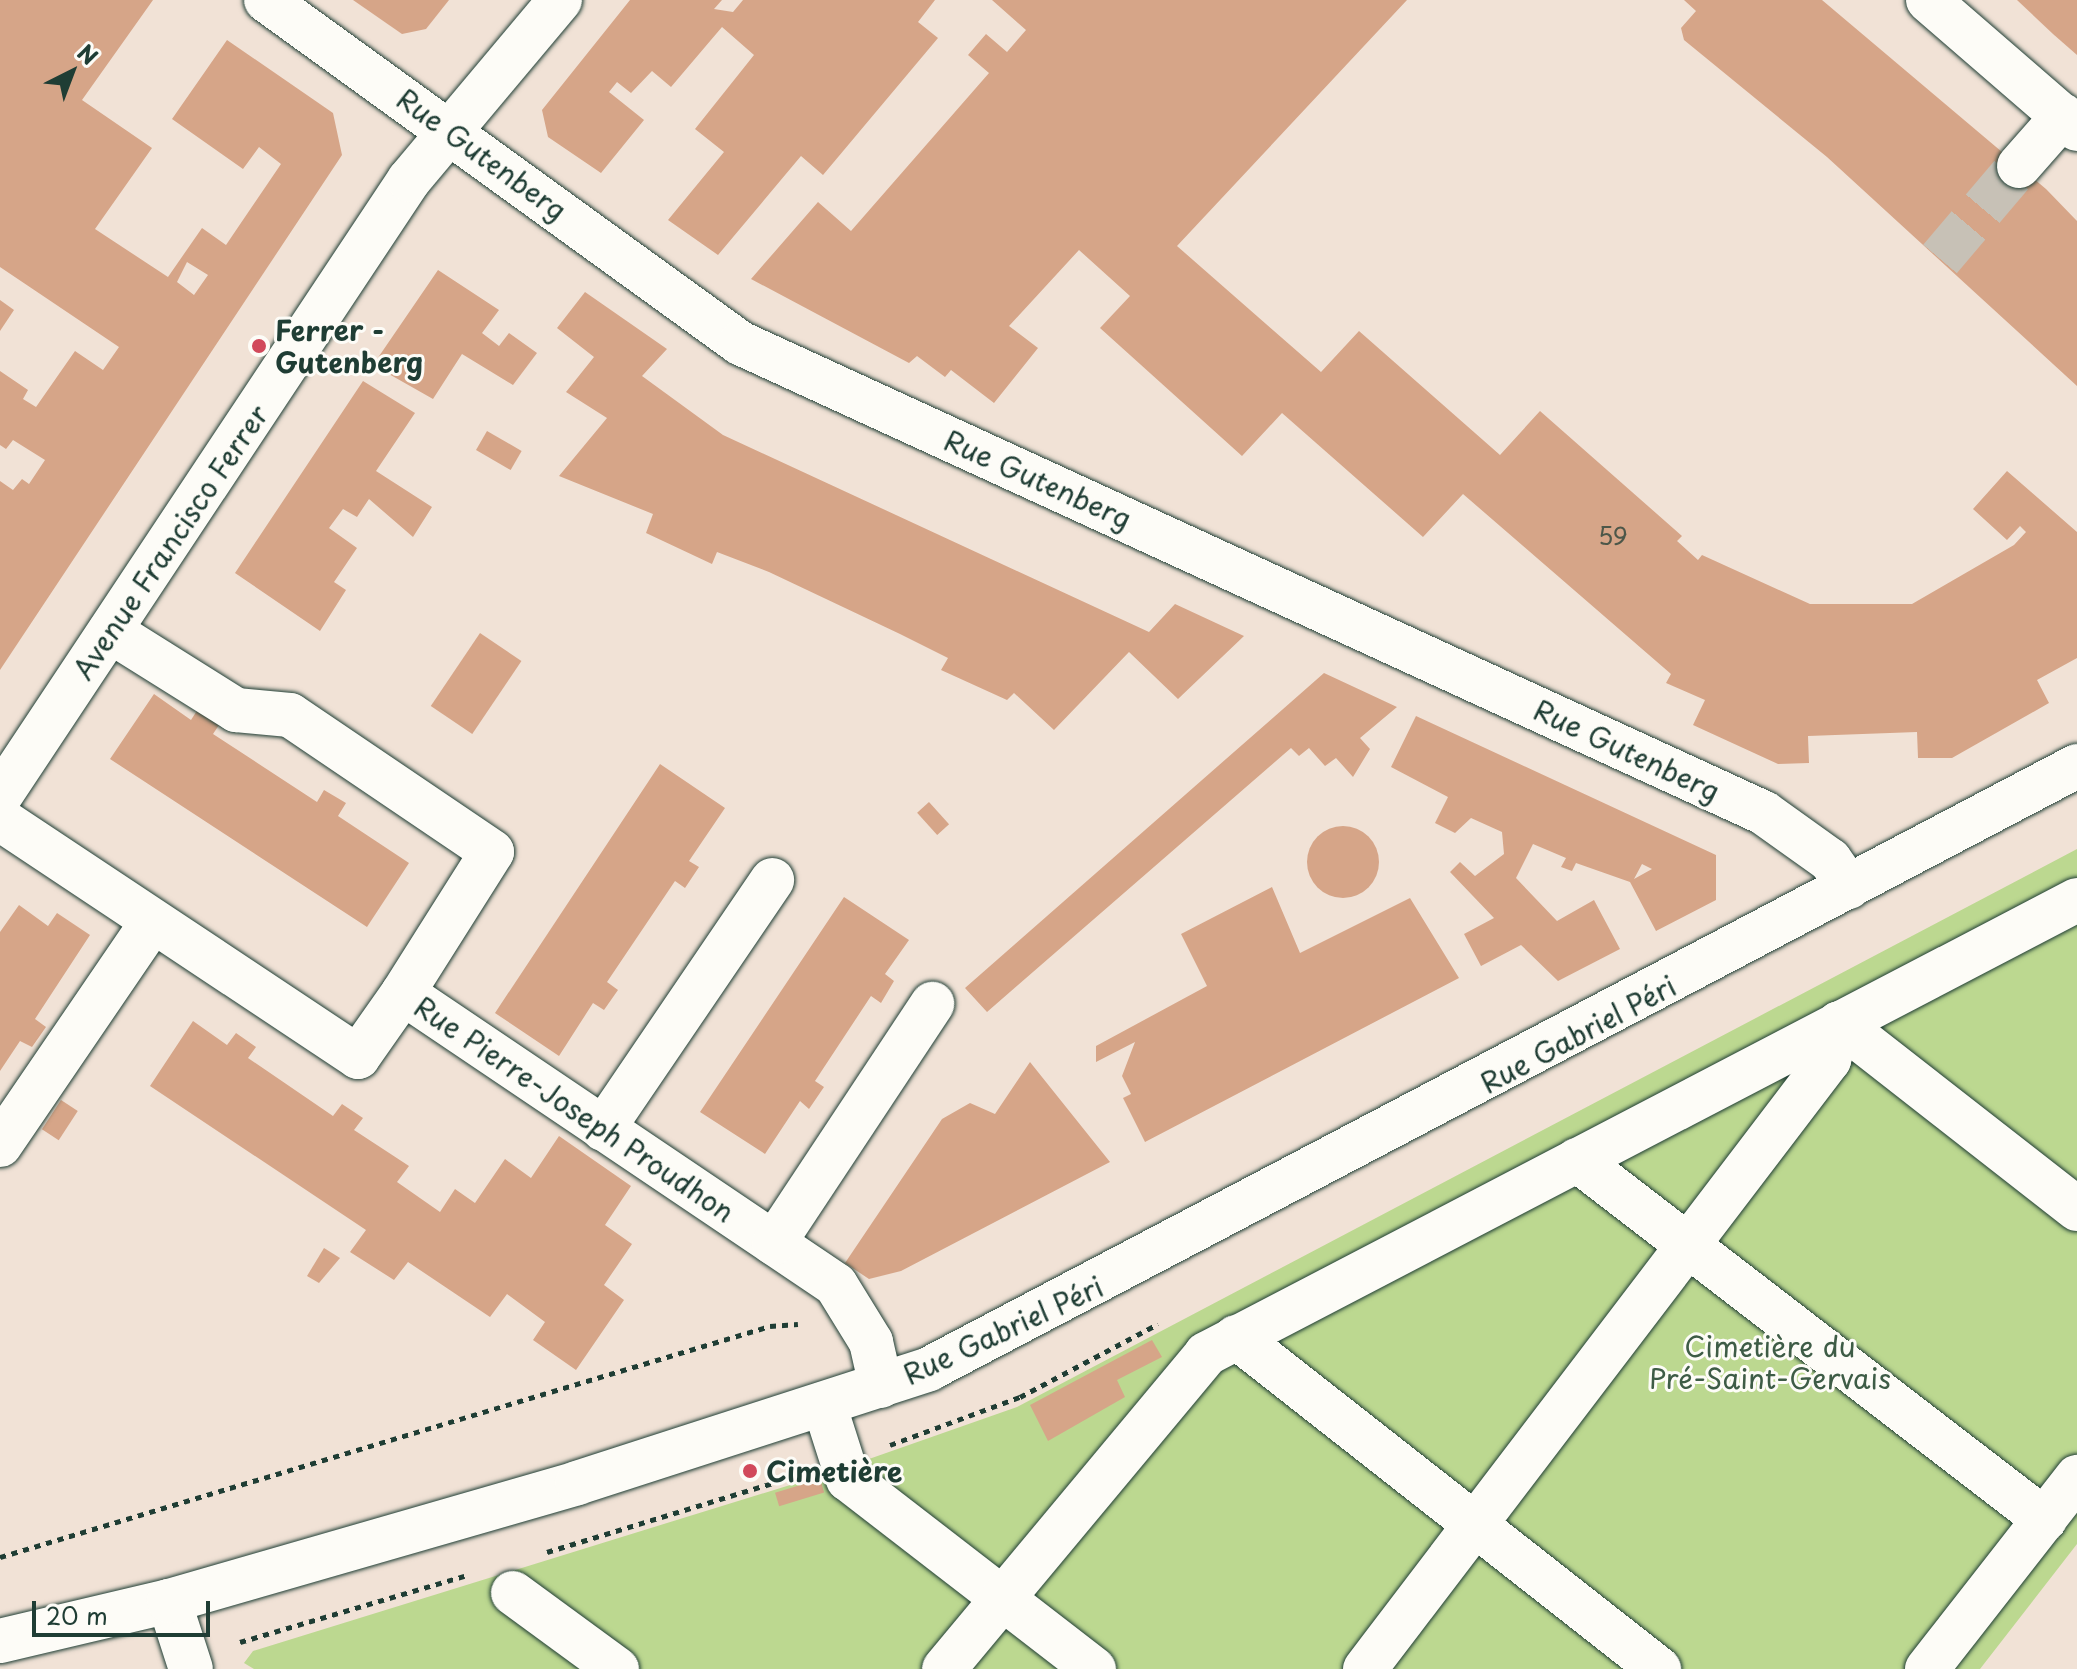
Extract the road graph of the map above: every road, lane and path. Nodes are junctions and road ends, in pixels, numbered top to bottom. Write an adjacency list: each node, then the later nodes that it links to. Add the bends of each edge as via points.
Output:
1 (266, 0): 5 (street, Rue Gutenberg)
2 (560, 0): 5 (street, Avenue Francisco Ferrer)
3 (1928, 0): 4 (street)
4 (2070, 122): 6 (street)
5 (449, 130): 7 (street, Avenue Francisco Ferrer); 12 (street, Rue Gutenberg, via 740,343 1764,813 1830,860)
6 (2019, 166)
7 (110, 631): 9 (street, Avenue Francisco Ferrer); 15 (street, via 236,710 290,715 492,852)
8 (2077, 766): 12 (street, Rue Gabriel Péri)
9 (0, 796)
10 (0, 819): 14 (street, Rue Pierre-Joseph Proudhon)
11 (772, 880): 18 (street)
12 (1849, 887): 26 (street, Rue Gabriel Péri, via 1060,1307)
13 (2077, 900): 17 (street)
14 (152, 922): 15 (street, Rue Pierre-Joseph Proudhon, via 358,1057); 19 (street)
15 (403, 993): 18 (street, Rue Pierre-Joseph Proudhon)
16 (932, 1004): 22 (street)
17 (1839, 1023): 20 (street); 21 (street); 23 (street, via 1829,1060)
18 (603, 1129): 22 (street, Rue Pierre-Joseph Proudhon)
19 (0, 1145)
20 (1577, 1160): 23 (street); 24 (street)
21 (2077, 1209)
22 (774, 1243): 25 (street, Rue Pierre-Joseph Proudhon, via 836,1285)
23 (1690, 1248): 29 (street); 30 (street)
24 (1236, 1337): 30 (street); 33 (street, via 1206,1354)
25 (871, 1342): 26 (street, Rue Pierre-Joseph Proudhon); 31 (path, via 801,1324 770,1326)
26 (881, 1386): 27 (street, Rue Gabriel Péri)
27 (824, 1404): 33 (street, via 848,1479); 34 (street, Rue Gabriel Péri)
28 (2077, 1477): 29 (street)
29 (2045, 1520): 42 (street)
30 (1474, 1526): 40 (street); 41 (street)
31 (0, 1557)
32 (513, 1593): 37 (street)
33 (1004, 1599): 38 (street); 39 (street)
34 (169, 1601): 35 (street, Rue Gabriel Péri); 36 (street)
35 (0, 1641)
36 (189, 1668)
37 (617, 1669)
38 (944, 1669)
39 (1094, 1669)
40 (1365, 1669)
41 (1659, 1669)
42 (1927, 1669)

